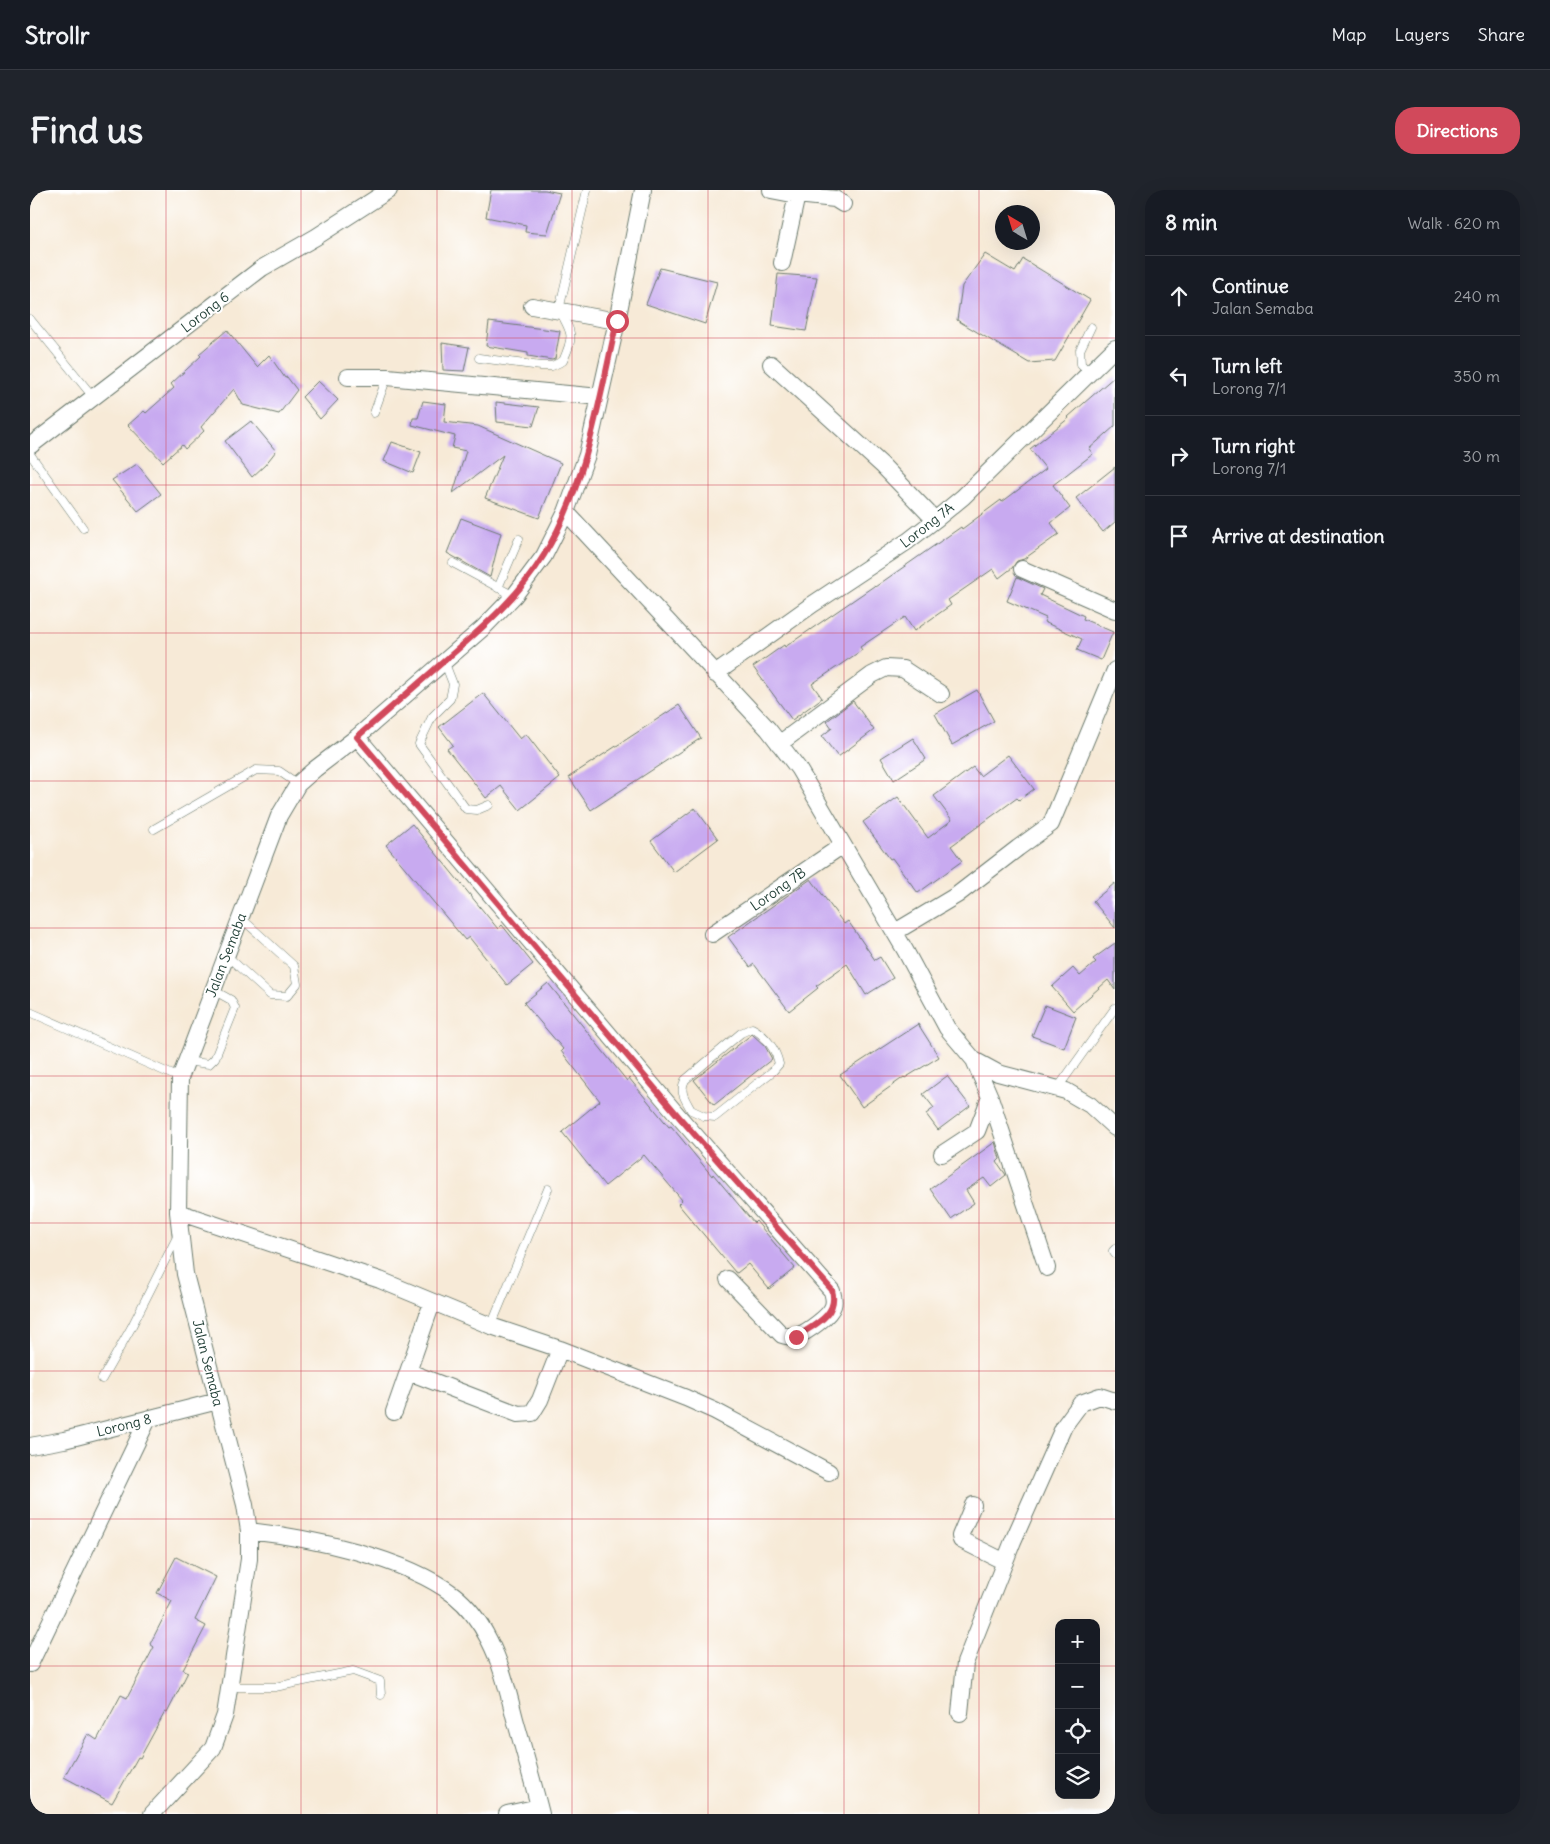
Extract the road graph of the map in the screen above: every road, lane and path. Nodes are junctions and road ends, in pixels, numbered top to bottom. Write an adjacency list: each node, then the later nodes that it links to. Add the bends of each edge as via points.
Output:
1 (389, 190): 20 (street, Lorong 6, via 316,238 262,268)
2 (586, 190): 9 (lane)
3 (643, 190): 11 (street, Jalan Semaba)
4 (771, 190): 5 (street)
5 (797, 196): 6 (street, via 835,199); 7 (street)
6 (843, 204)
7 (782, 263)
8 (532, 306): 9 (street)
9 (559, 310): 11 (street); 14 (lane, via 568,326 571,342 563,362 541,366)
10 (30, 319): 20 (lane)
11 (617, 321): 19 (street, Jalan Semaba)
12 (1091, 327): 16 (lane, via 1080,350 1081,364)
13 (1115, 348): 16 (street, Lorong 7A)
14 (479, 358)
15 (771, 364): 25 (street, via 882,465)
16 (1090, 373): 25 (street, Lorong 7A, via 964,497)
17 (348, 377): 18 (street)
18 (387, 377): 19 (street); 21 (lane)
19 (600, 397): 24 (street, Jalan Semaba, via 587,455)
20 (94, 398): 22 (street, Lorong 6)
21 (374, 413)
22 (30, 446)
23 (30, 454): 26 (lane)
24 (566, 512): 31 (street, Jalan Semaba, via 544,556); 35 (street)
25 (935, 520): 35 (street, Lorong 7A)
26 (83, 528)
27 (519, 539): 30 (lane)
28 (454, 563): 30 (lane)
29 (1022, 569): 32 (street)
30 (498, 588): 31 (lane)
31 (514, 596): 33 (street, Jalan Semaba)
32 (1115, 610)
33 (444, 661): 37 (street, Jalan Semaba); 40 (lane, via 453,684 450,699 432,718 419,744 466,809 477,810)
34 (1115, 670): 44 (street, via 1051,824 957,895)
35 (716, 674): 38 (street)
36 (941, 694): 38 (street, via 903,669 886,668)
37 (357, 737): 39 (street, Jalan Semaba); 55 (street)
38 (779, 744): 42 (street, via 798,768)
39 (298, 784): 41 (lane, via 279,771 256,770); 43 (street, Jalan Semaba, via 279,816)
40 (489, 805)
41 (154, 829)
42 (843, 844): 44 (street); 45 (street, Lorong 7B)
43 (240, 917): 46 (street, Jalan Semaba); 46 (lane, via 294,966 297,984 287,996 270,995)
44 (895, 932): 50 (street, via 947,1028)
45 (712, 934)
46 (226, 954): 47 (street, Jalan Semaba)
47 (213, 990): 51 (street, Jalan Semaba); 51 (lane, via 231,1000 235,1008 215,1058 209,1064)
48 (1115, 1008): 53 (lane)
49 (30, 1012): 52 (lane)
50 (974, 1060): 53 (street, via 998,1073); 54 (street)
51 (186, 1061): 52 (street, Jalan Semaba)
52 (180, 1078): 59 (street, Jalan Semaba)
53 (1057, 1089): 56 (street, via 1090,1105)
54 (990, 1097): 57 (street, via 977,1131); 63 (street)
55 (685, 1114): 55 (lane, via 715,1117 773,1071 779,1064 777,1054 759,1032 752,1028 741,1033 685,1080 681,1087); 64 (street, via 832,1290 833,1308 796,1337 782,1335)
56 (1115, 1128)
57 (942, 1154)
58 (548, 1189): 66 (lane)
59 (178, 1212): 60 (street, Jalan Semaba); 65 (street, via 380,1280)
60 (180, 1231): 69 (lane); 70 (street, Jalan Semaba, via 185,1274)
61 (1115, 1249): 62 (lane)
62 (1115, 1254)
63 (1047, 1268)
64 (728, 1279)
65 (432, 1303): 66 (street); 68 (street)
66 (491, 1326): 67 (street)
67 (560, 1349): 68 (street, via 532,1413 518,1414); 75 (street, via 715,1411)
68 (409, 1372): 72 (street)
69 (102, 1379)
70 (218, 1401): 73 (street, Lorong 8); 77 (street, Jalan Semaba)
71 (1115, 1402): 78 (street, via 1100,1396 1081,1403 1064,1426)
72 (394, 1412)
73 (148, 1419): 74 (street, Lorong 8); 79 (street)
74 (30, 1446)
75 (829, 1472)
76 (974, 1505): 78 (street, via 961,1540)
77 (250, 1531): 80 (street, Jalan Semaba, via 249,1559); 83 (street, via 288,1535 364,1554 426,1579 454,1596 474,1615 489,1639 503,1673)
78 (1005, 1562): 82 (street, via 965,1663)
79 (30, 1664)
80 (230, 1687): 81 (lane, via 275,1687 353,1671 380,1681); 84 (street, Jalan Semaba, via 225,1716 213,1748)
81 (381, 1695)
82 (960, 1714)
83 (540, 1810): 85 (street)
84 (152, 1814)
85 (507, 1814)

